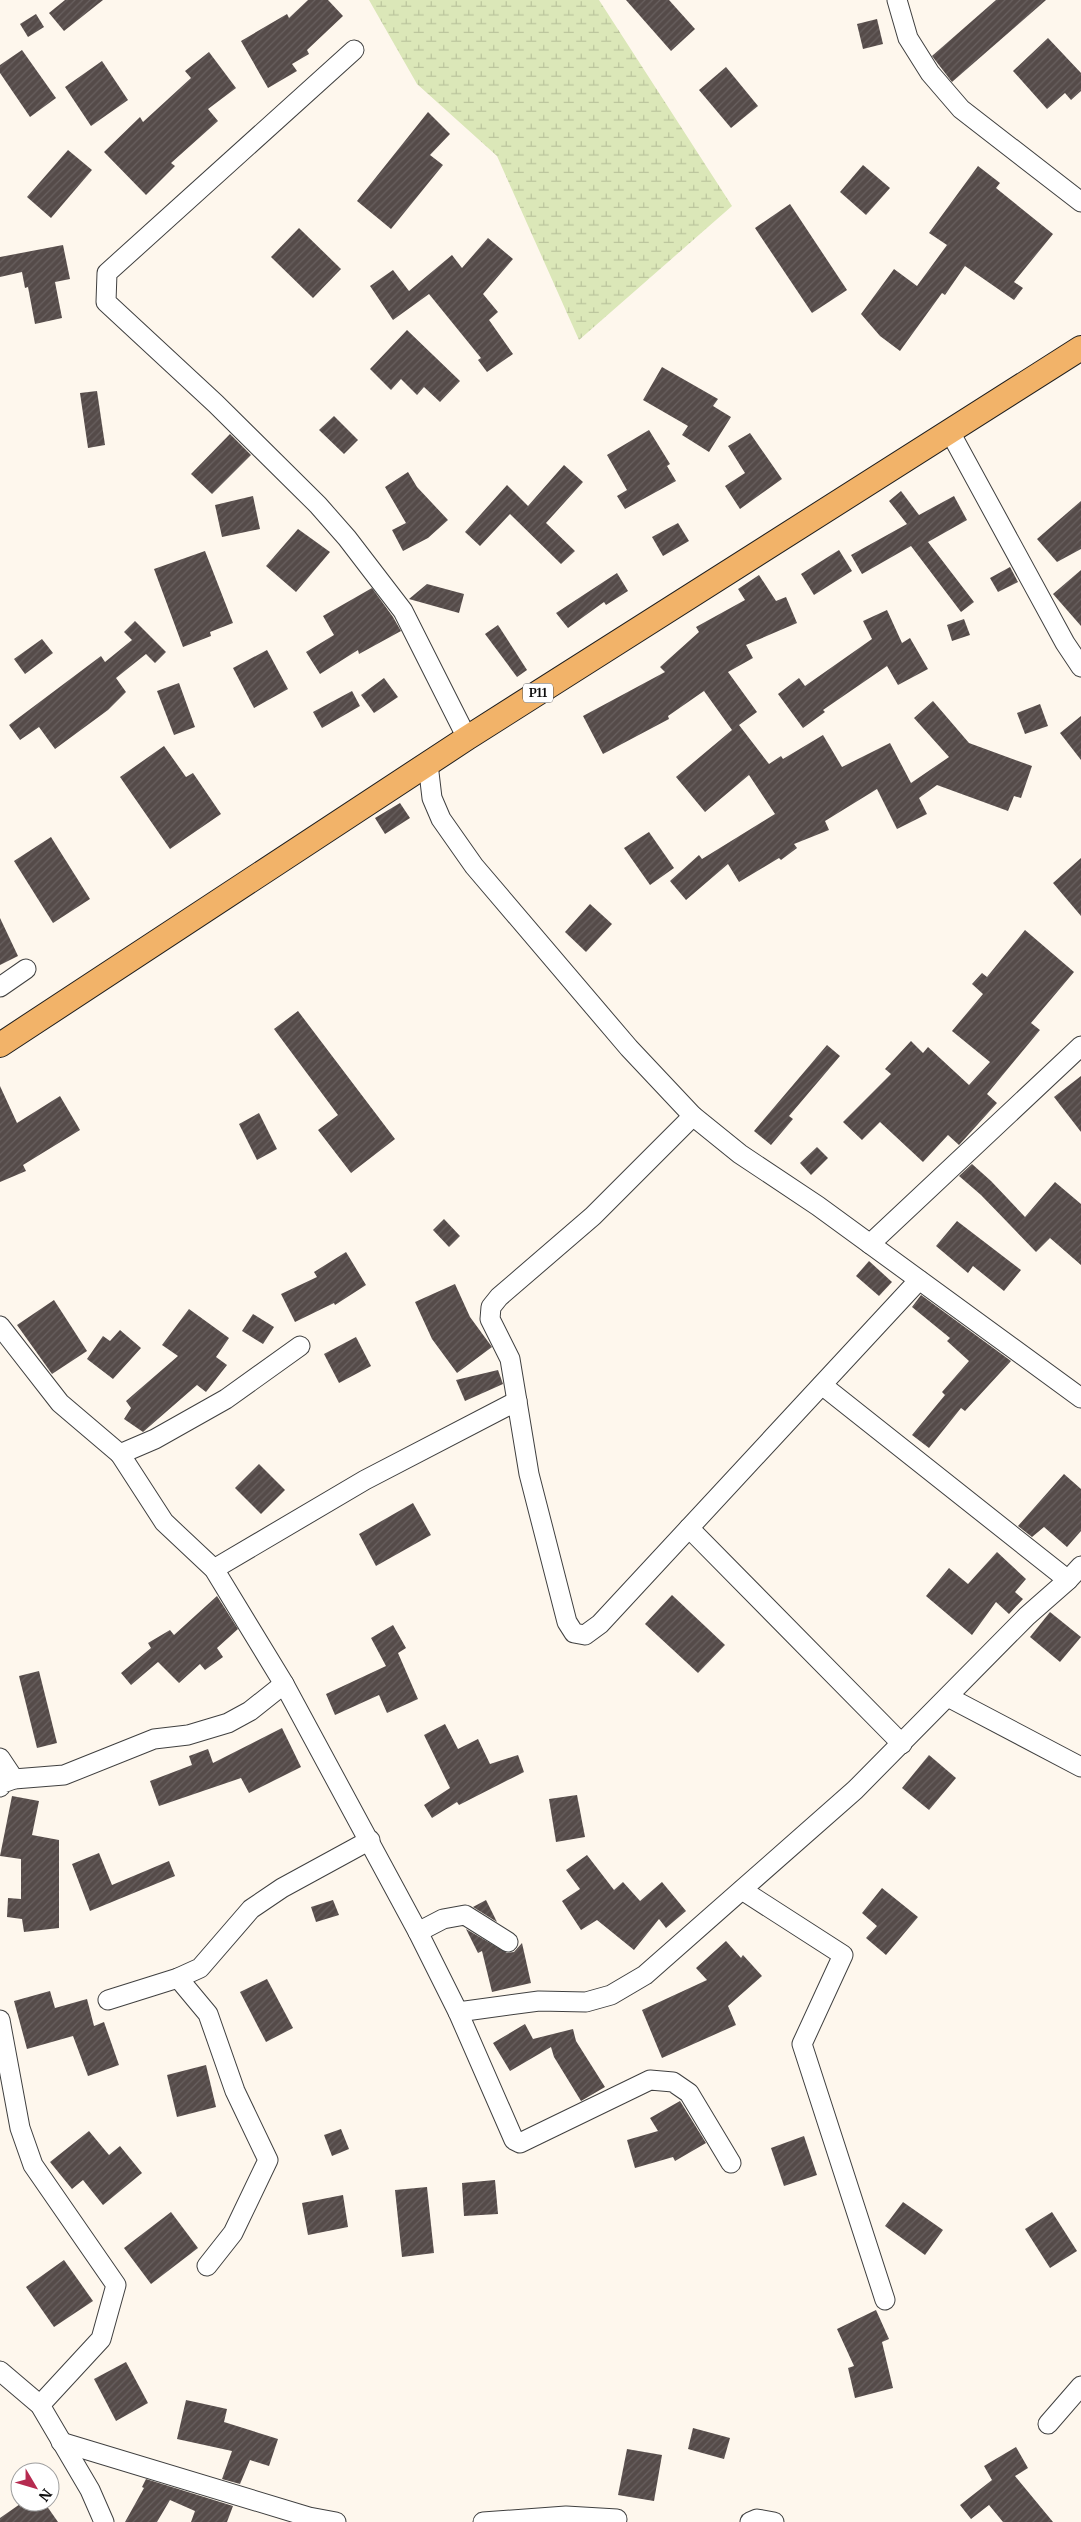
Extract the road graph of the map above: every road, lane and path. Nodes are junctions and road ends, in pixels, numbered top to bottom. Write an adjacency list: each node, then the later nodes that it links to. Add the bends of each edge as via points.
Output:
1 (897, 0): 3 (street, via 908,38 930,73 961,109)
2 (354, 50): 7 (street, via 108,273 106,302 216,404 347,538 403,611)
3 (1081, 202)
4 (1081, 348): 5 (main road, P11)
5 (950, 432): 6 (street); 7 (main road, P11)
6 (1081, 667)
7 (467, 738): 8 (main road, P11)
8 (428, 764): 11 (main road, P11); 13 (street, via 432,798 441,819 474,866 630,1048)
9 (26, 969): 10 (street)
10 (0, 987)
11 (0, 1045)
12 (1081, 1046): 14 (street)
13 (693, 1116): 14 (street, via 740,1154); 20 (street, via 593,1216 491,1307 490,1319 510,1359)
14 (870, 1244): 15 (street)
15 (919, 1280): 18 (street); 19 (street)
16 (0, 1326): 21 (street, via 60,1403)
17 (300, 1346): 21 (street, via 226,1399 155,1439)
18 (822, 1385): 22 (street); 25 (street)
19 (1081, 1398)
20 (516, 1401): 22 (street, via 529,1474 567,1622 574,1633 585,1635 600,1624); 24 (street, via 365,1480)
21 (120, 1454): 24 (street, via 164,1522)
22 (688, 1528): 28 (street)
23 (1081, 1566): 25 (street)
24 (214, 1569): 26 (street)
25 (1068, 1580): 27 (street, via 1027,1616)
26 (284, 1684): 31 (street, via 228,1724 188,1735 154,1739 64,1775); 32 (street)
27 (948, 1697): 28 (street); 30 (street)
28 (902, 1744): 33 (street)
29 (0, 1758): 31 (street)
30 (1081, 1767)
31 (4, 1783)
32 (370, 1840): 34 (street); 36 (street, via 282,1888 251,1910 200,1968)
33 (742, 1890): 38 (street, via 645,1975 611,1995 586,2002 539,2001); 42 (street, via 843,1955 802,2044)
34 (418, 1932): 35 (street, via 442,1919 465,1915); 38 (street)
35 (508, 1942)
36 (178, 1978): 37 (street); 41 (street, via 208,2014 235,2091 268,2160 233,2233)
37 (108, 2000)
38 (458, 2012): 40 (street, via 514,2140 520,2143 650,2080 673,2082 689,2093)
39 (0, 2020): 45 (street, via 20,2128 33,2165 116,2285 101,2339)
40 (731, 2163)
41 (207, 2266)
42 (886, 2300)
43 (0, 2371): 45 (street)
44 (1081, 2386): 46 (street)
45 (40, 2405): 47 (street)
46 (1048, 2424)
47 (61, 2442): 50 (street, via 90,2490); 51 (street, via 308,2517)
48 (583, 2519): 49 (street); 52 (street, via 566,2516)
49 (617, 2519)
50 (104, 2522)
51 (336, 2522)
52 (482, 2522)
53 (750, 2522): 54 (street, via 757,2519)
54 (774, 2522)

